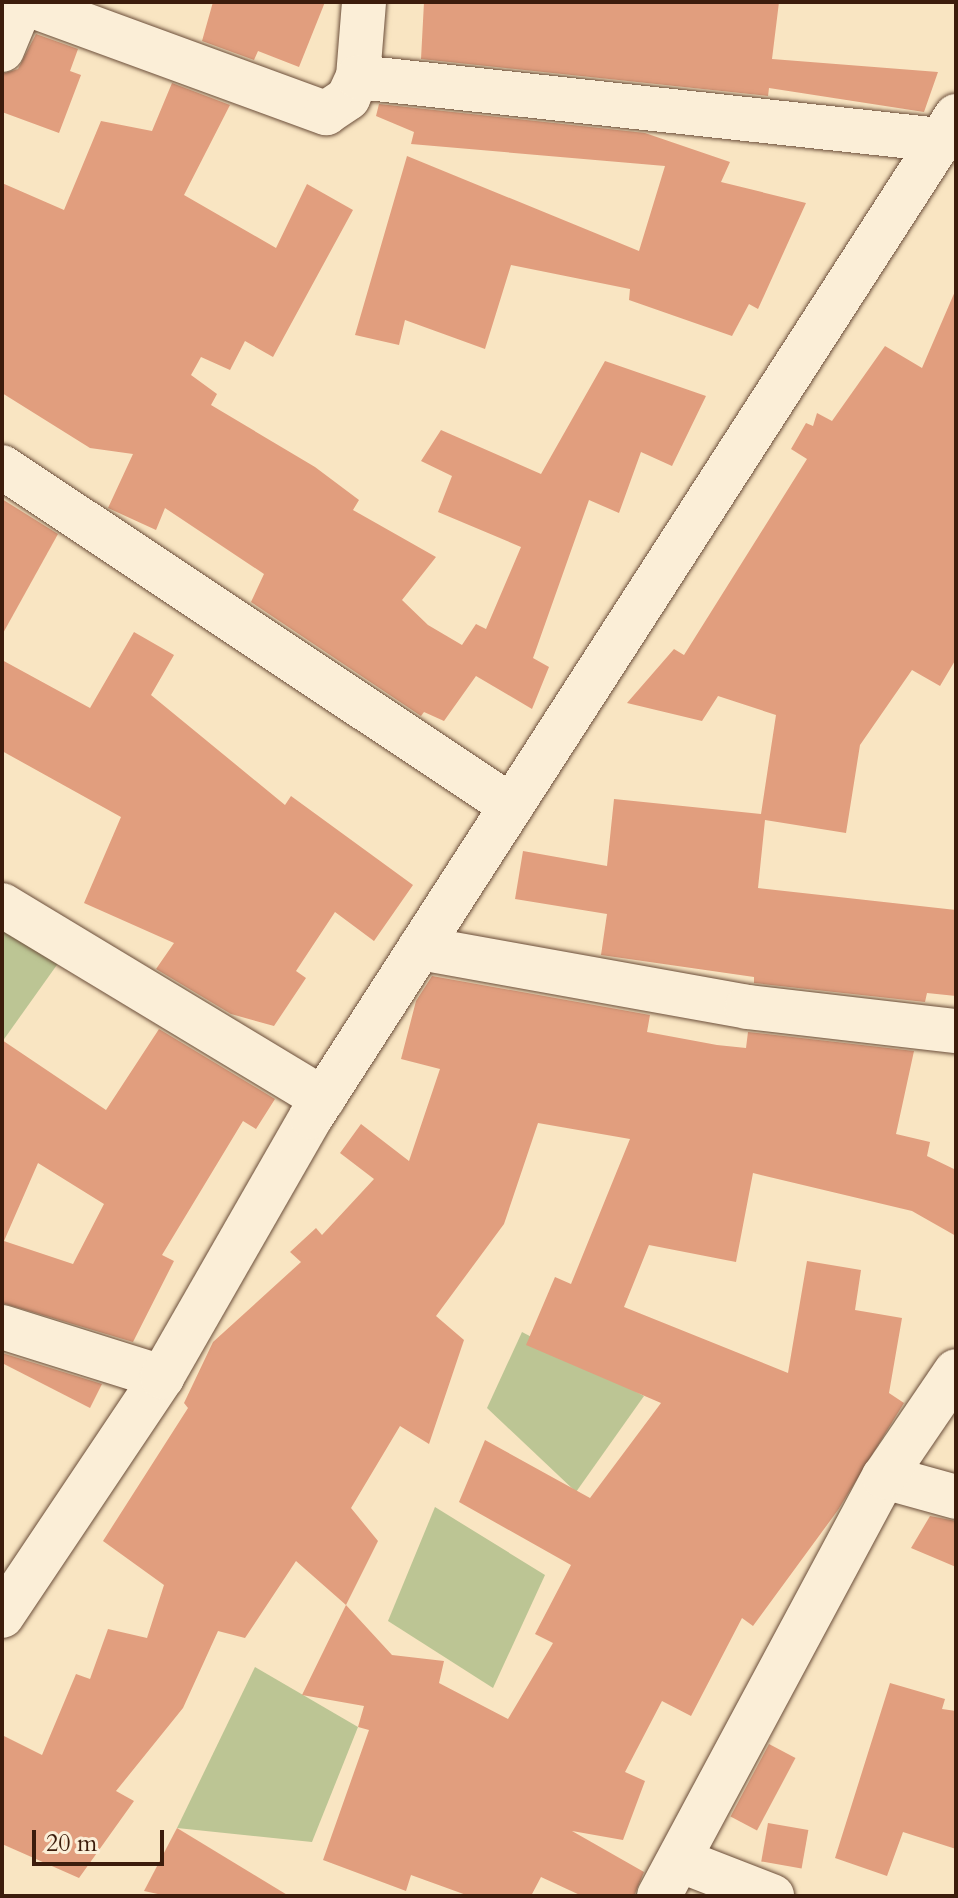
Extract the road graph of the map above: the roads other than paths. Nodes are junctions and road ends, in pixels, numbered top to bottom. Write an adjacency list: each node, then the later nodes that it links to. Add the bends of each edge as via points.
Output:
1 (22, 2): 3 (street); 4 (street, via 310,110 336,109)
2 (364, 2): 4 (street)
3 (2, 50)
4 (358, 77): 5 (street)
5 (948, 128): 7 (street)
6 (2, 467): 7 (street)
7 (511, 806): 9 (street)
8 (2, 905): 11 (street)
9 (420, 948): 10 (street, via 747,1007); 11 (street)
10 (956, 1031)
11 (323, 1099): 14 (street)
12 (2, 1327): 14 (street)
13 (956, 1371): 15 (street)
14 (162, 1377): 17 (street)
15 (884, 1477): 16 (street); 18 (street, via 762,1695)
16 (956, 1497)
17 (2, 1616)
18 (669, 1878): 19 (street)
19 (772, 1896)

